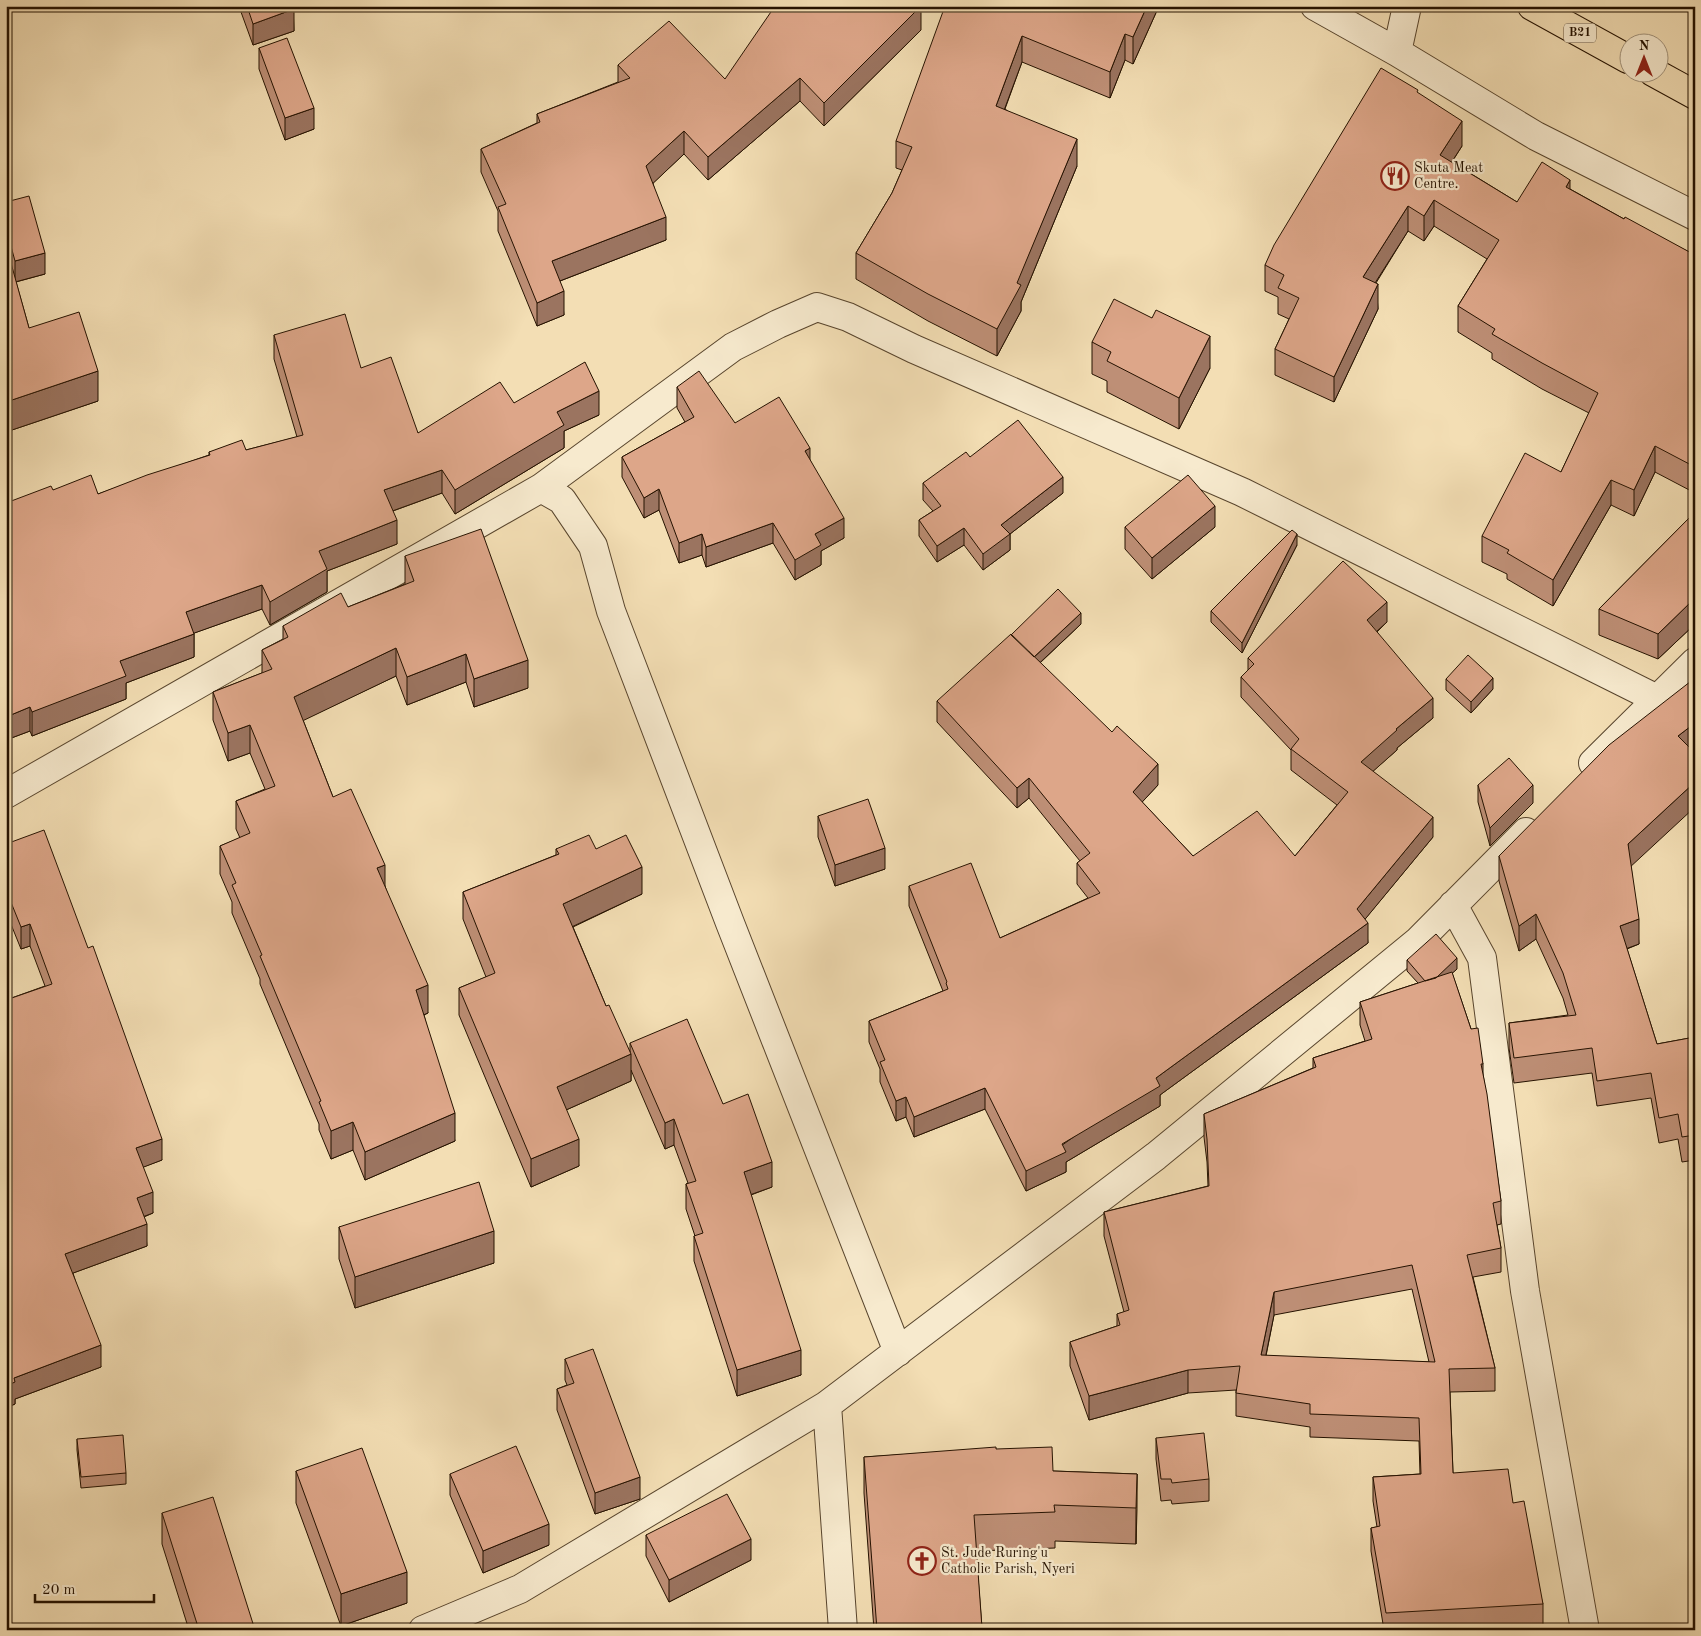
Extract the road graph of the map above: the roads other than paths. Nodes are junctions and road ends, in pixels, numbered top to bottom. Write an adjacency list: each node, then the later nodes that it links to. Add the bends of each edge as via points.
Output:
1 (1316, 6): 4 (street)
2 (1406, 6): 4 (street)
3 (1532, 6): 5 (highway, B21)
4 (1397, 52): 8 (street, via 1536,136)
5 (1618, 53)
6 (1668, 80): 7 (highway)
7 (1695, 95)
8 (1695, 216)
9 (541, 488): 11 (street, via 733,347 816,307 848,317 1242,492); 13 (street); 16 (street, via 562,500 594,546 611,611)
10 (1695, 662): 11 (street)
11 (1657, 699): 12 (street)
12 (1580, 777)
13 (6, 794)
14 (1544, 813): 15 (street)
15 (1453, 905): 16 (street, via 1418,941 1156,1156); 20 (street, via 1482,958 1525,1291)
16 (898, 1352): 17 (street)
17 (827, 1406): 18 (street, via 520,1589); 19 (street)
18 (423, 1630)
19 (842, 1630)
20 (1585, 1630)

